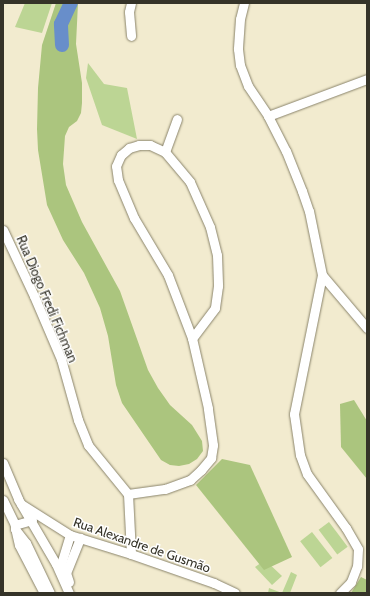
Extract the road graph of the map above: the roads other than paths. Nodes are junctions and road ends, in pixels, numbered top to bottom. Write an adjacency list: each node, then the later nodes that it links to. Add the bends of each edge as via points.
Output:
1 (131, 3): 3 (street)
2 (244, 3): 5 (street, via 238,49 240,65 248,86)
3 (131, 36)
4 (367, 79): 5 (street)
5 (268, 116): 9 (street, via 302,190 309,211)
6 (177, 119): 7 (street)
7 (165, 152): 11 (street, via 190,182 210,227 217,255 218,286 215,308); 11 (street, via 150,145 129,148 116,166 118,180 134,218 168,275)
8 (3, 230): 13 (street, Rua Diogo Fredi Fichman, via 61,359 78,420 88,445)
9 (322, 275): 10 (street); 30 (street, via 294,414 300,455 307,474 358,549 357,566 351,582)
10 (367, 328)
11 (192, 338): 13 (street, via 212,433 210,458 190,480 165,489)
12 (3, 463): 14 (street)
13 (128, 494): 20 (street)
14 (20, 502): 15 (street); 16 (street); 18 (street, Rua Alexandre de Gusmão)
15 (4, 504): 17 (street)
16 (33, 522): 17 (street); 21 (street, via 46,536); 26 (street); 27 (street)
17 (15, 527): 23 (street, via 19,545); 24 (street, via 26,543); 25 (street, via 31,545)
18 (70, 535): 19 (street, Rua Alexandre de Gusmão); 21 (street)
19 (80, 538): 20 (street, Rua Alexandre de Gusmão); 22 (street)
20 (131, 554): 29 (street, Rua Alexandre de Gusmão)
21 (61, 564): 22 (street)
22 (66, 573): 28 (street)
23 (44, 593)
24 (50, 593)
25 (54, 593)
26 (63, 593)
27 (69, 593)
28 (73, 593)
29 (235, 593)
30 (340, 593)

